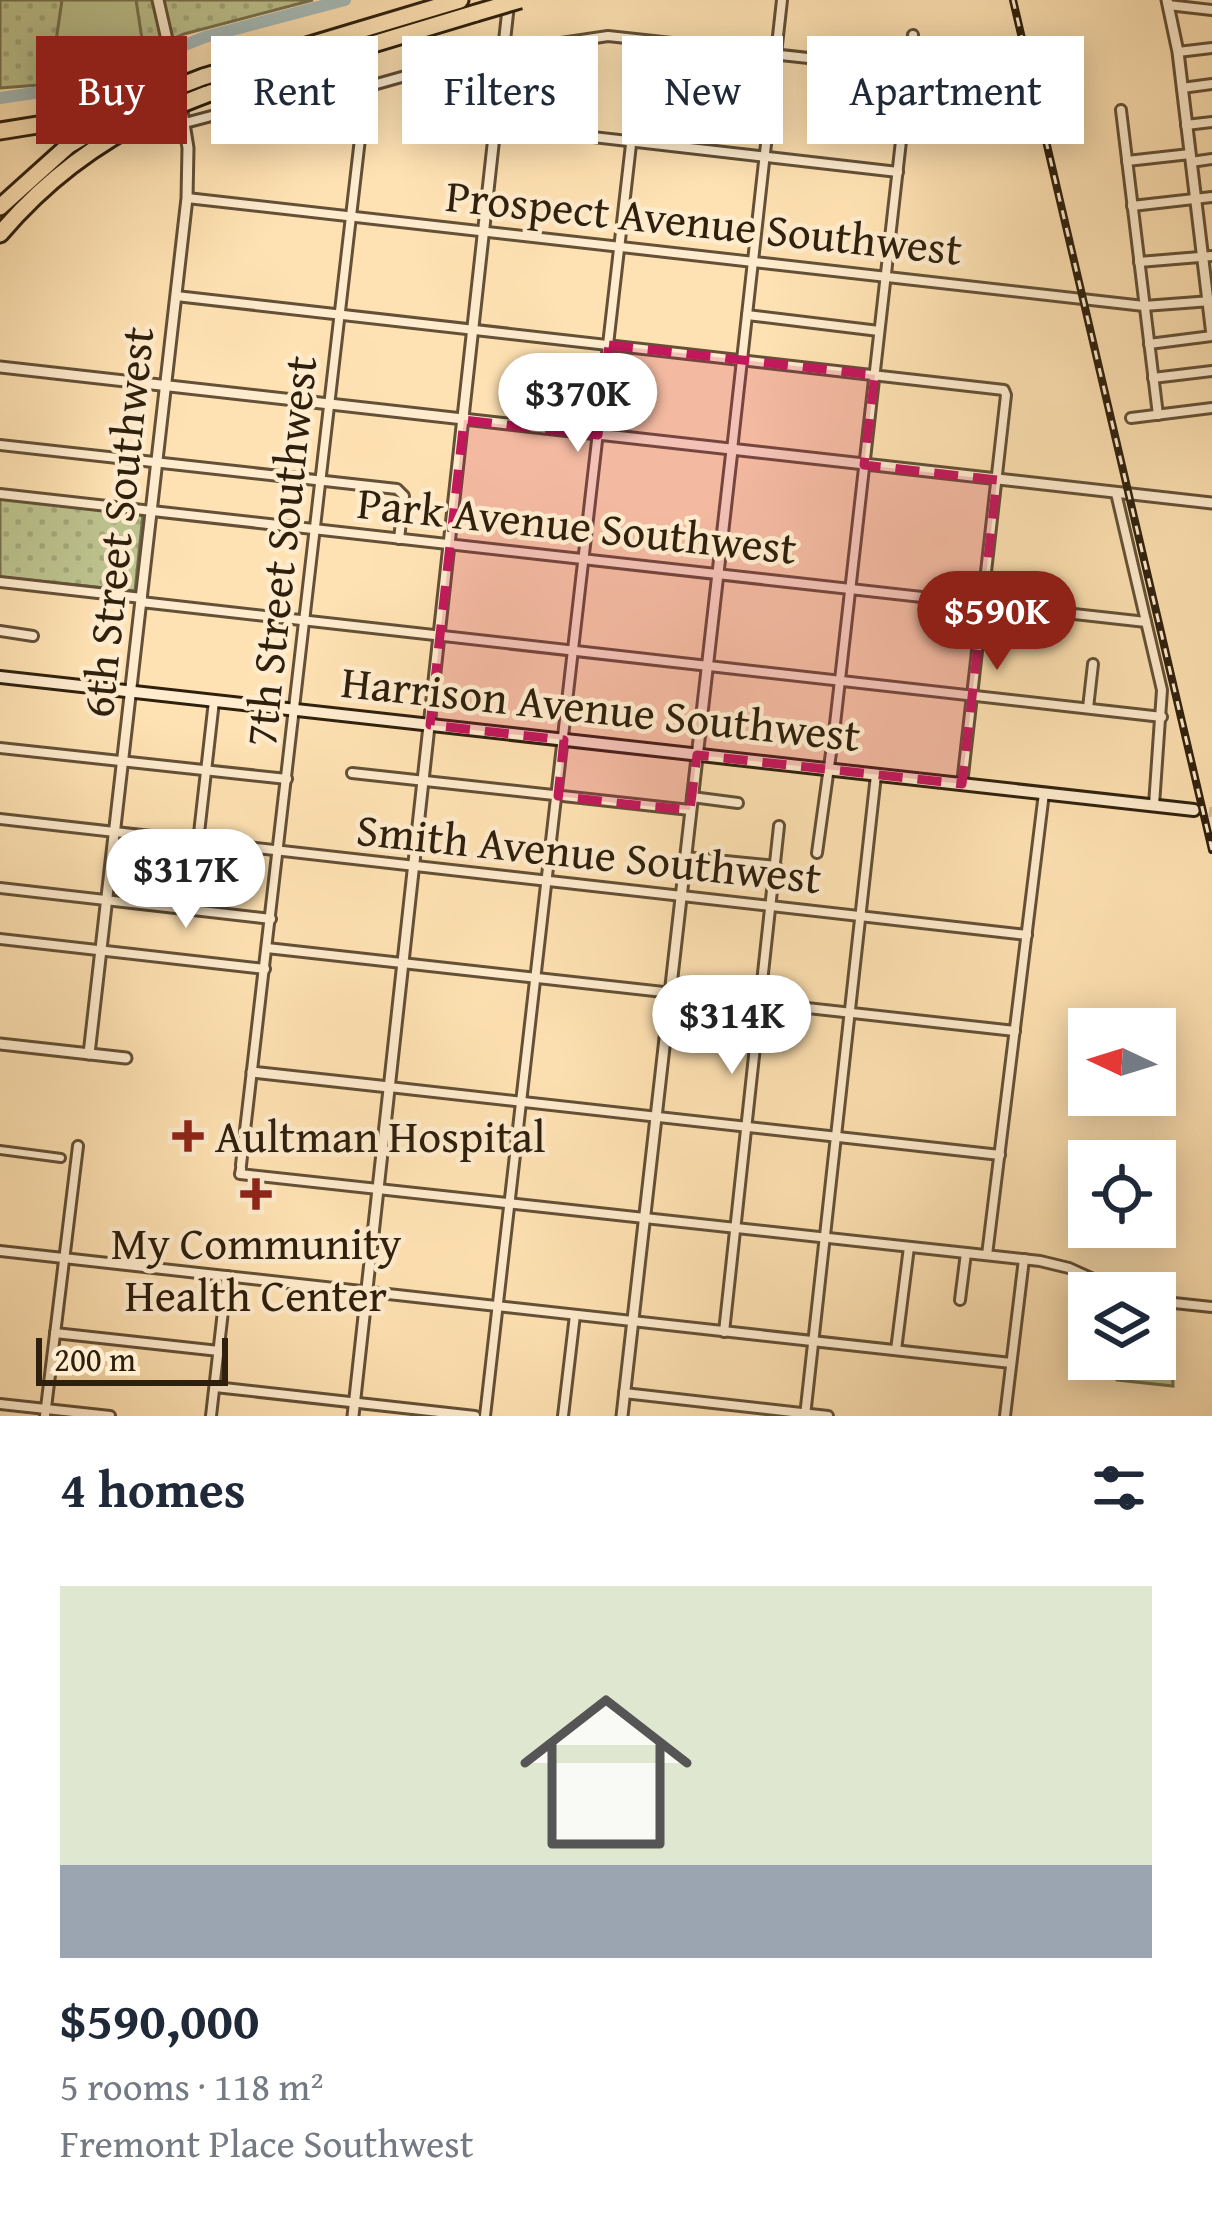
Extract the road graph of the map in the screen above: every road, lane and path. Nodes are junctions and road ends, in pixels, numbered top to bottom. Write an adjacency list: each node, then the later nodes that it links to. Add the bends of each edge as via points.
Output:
1 (158, 0): 8 (street, 6th Street Southwest)
2 (460, 0): 13 (highway)
3 (509, 0): 9 (street)
4 (520, 0): 13 (highway, bridge)
5 (782, 0): 10 (street)
6 (1167, 2): 7 (street); 12 (street)
7 (1212, 10)
8 (166, 36)
9 (507, 36)
10 (778, 36)
11 (1212, 48): 12 (street)
12 (1178, 52): 16 (street)
13 (204, 80): 15 (highway, bridge)
14 (1212, 84): 16 (street)
15 (187, 87)
16 (1182, 88): 20 (street)
17 (1121, 110): 34 (street)
18 (1212, 122): 20 (street)
19 (36, 125): 21 (highway)
20 (1186, 125): 32 (street)
21 (0, 130)
22 (71, 144): 41 (highway)
23 (98, 144): 37 (highway)
24 (187, 144): 38 (street, 6th Street Southwest)
25 (359, 144): 42 (street, 7th Street Southwest)
26 (495, 144): 43 (street)
27 (631, 144): 45 (street)
28 (649, 144): 31 (street)
29 (766, 144): 31 (street)
30 (901, 144): 35 (street)
31 (765, 157): 35 (street); 48 (street)
32 (1190, 158): 33 (street); 34 (street); 39 (street)
33 (1212, 159)
34 (1126, 161): 40 (street)
35 (898, 172): 50 (street)
36 (1212, 197): 39 (street)
37 (34, 198): 44 (highway); 46 (highway)
38 (188, 198): 42 (street, Prospect Avenue Southwest); 51 (street, 6th Street Southwest)
39 (1195, 199): 40 (street); 47 (street)
40 (1132, 206): 49 (street)
41 (0, 207)
42 (350, 215): 43 (street, Prospect Avenue Southwest); 54 (street, 7th Street Southwest)
43 (486, 230): 45 (street, Prospect Avenue Southwest); 56 (street)
44 (0, 234)
45 (620, 245): 48 (street, Prospect Avenue Southwest); 60 (street)
46 (0, 247)
47 (1207, 256): 49 (street); 52 (street)
48 (753, 260): 50 (street, Prospect Avenue Southwest); 55 (street)
49 (1139, 262): 53 (street)
50 (886, 276): 53 (street, Prospect Avenue Southwest); 57 (street)
51 (176, 296): 54 (street); 66 (street, 6th Street Southwest)
52 (1210, 300): 53 (street, Prospect Avenue Southwest); 58 (street)
53 (1144, 305): 59 (street)
54 (340, 314): 56 (street); 67 (street, 7th Street Southwest)
55 (747, 316): 57 (street); 61 (street)
56 (474, 329): 60 (street); 71 (street)
57 (879, 331): 64 (street)
58 (1212, 336): 59 (street)
59 (1149, 344): 65 (street)
60 (609, 345): 61 (street); 72 (street)
61 (742, 359): 64 (street); 74 (street)
62 (0, 367): 66 (street)
63 (1212, 371): 65 (street)
64 (874, 375): 76 (street); 77 (street, via 1004,390)
65 (1154, 378): 69 (street)
66 (165, 386): 67 (street); 75 (street, 6th Street Southwest)
67 (329, 405): 71 (street); 78 (street, 7th Street Southwest)
68 (1212, 408): 69 (street)
69 (1158, 415): 70 (street)
70 (1131, 418)
71 (464, 420): 72 (street); 85 (street)
72 (598, 435): 74 (street); 86 (street)
73 (0, 445): 75 (street)
74 (732, 450): 76 (street); 87 (street)
75 (157, 462): 78 (street); 82 (street, 6th Street Southwest)
76 (864, 465): 77 (street); 89 (street)
77 (997, 480): 79 (street); 91 (street)
78 (321, 481): 83 (street, 7th Street Southwest); 84 (street, via 402,490)
79 (1116, 493): 81 (street); 93 (street)
80 (0, 494): 82 (street, Park Avenue Southwest)
81 (1212, 503)
82 (152, 511): 83 (street, Park Avenue Southwest); 90 (street, 6th Street Southwest)
83 (316, 529): 84 (street, Park Avenue Southwest); 92 (street, 7th Street Southwest)
84 (399, 539): 85 (street, Park Avenue Southwest)
85 (450, 544): 86 (street, Park Avenue Southwest); 96 (street)
86 (584, 560): 87 (street, Park Avenue Southwest); 97 (street)
87 (718, 574): 89 (street, Park Avenue Southwest); 99 (street)
88 (0, 582): 90 (street)
89 (850, 590): 91 (street, Park Avenue Southwest); 101 (street)
90 (142, 600): 92 (street); 102 (street, 6th Street Southwest)
91 (983, 604): 93 (street, Park Avenue Southwest); 103 (street)
92 (305, 620): 96 (street); 106 (street, 7th Street Southwest)
93 (1147, 622): 107 (street)
94 (0, 632): 95 (street)
95 (33, 636)
96 (440, 636): 97 (street); 108 (street)
97 (574, 651): 99 (street); 109 (street)
98 (1093, 664): 105 (street)
99 (707, 666): 101 (street); 111 (street)
100 (0, 677): 102 (main road, Harrison Avenue Southwest)
101 (840, 681): 103 (street); 114 (street)
102 (132, 691): 104 (main road, Harrison Avenue Southwest); 112 (street, 6th Street Southwest)
103 (973, 695): 105 (street); 119 (street)
104 (214, 701): 106 (main road, Harrison Avenue Southwest); 113 (street)
105 (1088, 708): 107 (street)
106 (296, 710): 108 (main road, Harrison Avenue Southwest); 117 (street, 7th Street Southwest)
107 (1162, 716): 124 (street)
108 (430, 725): 109 (main road, Harrison Avenue Southwest); 118 (street)
109 (564, 740): 111 (main road, Harrison Avenue Southwest); 121 (street)
110 (0, 748): 112 (street)
111 (697, 755): 114 (main road, Harrison Avenue Southwest); 122 (street)
112 (124, 762): 113 (street); 129 (street, 6th Street Southwest)
113 (206, 770): 117 (street); 130 (street)
114 (828, 770): 116 (main road, Harrison Avenue Southwest); 132 (street)
115 (352, 773): 118 (street)
116 (875, 775): 119 (main road, Harrison Avenue Southwest); 141 (street)
117 (287, 779): 131 (street, 7th Street Southwest)
118 (424, 781): 121 (street); 134 (street)
119 (962, 784): 120 (main road, Harrison Avenue Southwest)
120 (1044, 794): 124 (main road, Harrison Avenue Southwest); 143 (street)
121 (558, 796): 126 (street); 136 (street)
122 (692, 797): 123 (street); 126 (street)
123 (738, 803)
124 (1154, 806): 125 (main road, Harrison Avenue Southwest)
125 (1194, 810)
126 (690, 811): 133 (street)
127 (0, 819): 129 (street, Smith Avenue Southwest)
128 (779, 826): 135 (street)
129 (115, 832): 130 (street, Smith Avenue Southwest); 139 (street, 6th Street Southwest)
130 (198, 842): 131 (street, Smith Avenue Southwest)
131 (279, 851): 134 (street, Smith Avenue Southwest); 142 (street, 7th Street Southwest)
132 (817, 853)
133 (685, 856): 135 (street); 138 (street)
134 (415, 866): 136 (street, Smith Avenue Southwest); 147 (street)
135 (776, 866): 140 (street)
136 (548, 881): 138 (street, Smith Avenue Southwest); 149 (street)
137 (0, 888): 139 (street)
138 (680, 896): 140 (street, Smith Avenue Southwest); 150 (street)
139 (106, 900): 142 (street); 146 (street, 6th Street Southwest)
140 (772, 906): 141 (street, Smith Avenue Southwest); 151 (street)
141 (863, 916): 143 (street, Smith Avenue Southwest); 152 (street)
142 (271, 920): 145 (street, 7th Street Southwest)
143 (1027, 935): 153 (street)
144 (0, 939): 146 (street)
145 (267, 948): 147 (street); 148 (street, 7th Street Southwest)
146 (100, 950): 148 (street); 155 (street, 6th Street Southwest)
147 (403, 963): 149 (street); 158 (street)
148 (265, 969): 157 (street, 7th Street Southwest)
149 (537, 978): 150 (street); 159 (street)
150 (669, 993): 151 (street); 160 (street)
151 (762, 1003): 152 (street); 161 (street)
152 (852, 1014): 153 (street); 162 (street)
153 (1015, 1031): 165 (street)
154 (0, 1044): 155 (street)
155 (89, 1054): 156 (street)
156 (126, 1058)
157 (252, 1072): 158 (street); 167 (street, 7th Street Southwest, via 241,1170)
158 (389, 1088): 159 (street); 167 (street)
159 (524, 1102): 160 (street); 168 (street)
160 (656, 1117): 161 (street); 169 (street)
161 (748, 1127): 162 (street); 170 (street)
162 (838, 1137): 165 (street); 171 (street)
163 (79, 1142): 166 (street)
164 (0, 1150): 166 (street)
165 (1000, 1155): 175 (street)
166 (67, 1158): 176 (street)
167 (378, 1190): 168 (street); 180 (street)
168 (512, 1205): 169 (street); 183 (street)
169 (644, 1219): 170 (street); 186 (street)
170 (736, 1229): 171 (street); 187 (street)
171 (825, 1239): 172 (street); 189 (street)
172 (909, 1247): 174 (street); 191 (street)
173 (0, 1251): 176 (street)
174 (966, 1253): 175 (street); 181 (street)
175 (987, 1255): 177 (street)
176 (63, 1258): 179 (street); 188 (street)
177 (1024, 1259): 178 (street); 192 (street)
178 (1078, 1272)
179 (227, 1276): 180 (street); 190 (street)
180 (366, 1292): 183 (street); 195 (street)
181 (961, 1300)
182 (1176, 1303): 184 (street)
183 (499, 1306): 185 (street); 203 (street)
184 (1212, 1307)
185 (574, 1316): 186 (street); 204 (street)
186 (632, 1322): 187 (street); 194 (street)
187 (724, 1332): 189 (street)
188 (55, 1333): 190 (street); 197 (street)
189 (813, 1341): 191 (street); 198 (street)
190 (219, 1351): 193 (street)
191 (896, 1351): 192 (street)
192 (1011, 1363): 207 (street)
193 (215, 1387): 195 (street); 200 (street)
194 (624, 1393): 198 (street); 205 (street)
195 (354, 1403): 201 (street); 202 (street)
196 (0, 1404): 197 (street)
197 (46, 1413): 199 (street)
198 (805, 1415): 206 (street)
199 (110, 1416)
200 (212, 1416)
201 (352, 1416)
202 (475, 1416)
203 (485, 1416)
204 (563, 1416)
205 (622, 1416)
206 (828, 1416)
207 (1005, 1416)

